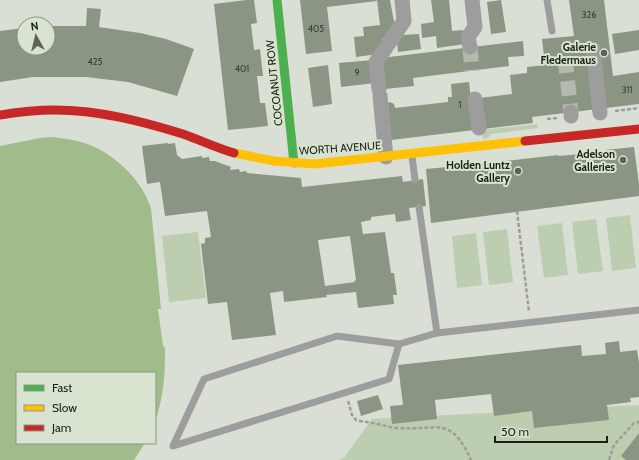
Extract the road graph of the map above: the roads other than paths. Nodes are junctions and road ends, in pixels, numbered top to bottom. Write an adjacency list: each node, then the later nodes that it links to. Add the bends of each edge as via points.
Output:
1 (277, 0): 15 (street, COCOANUT ROW)
2 (402, 0): 14 (street, via 404,21 376,62)
3 (472, 0): 6 (street, via 475,27 468,37)
4 (548, 0): 5 (lane)
5 (552, 31)
6 (470, 47)
7 (593, 49): 9 (street)
8 (476, 107): 11 (street)
9 (600, 112)
10 (0, 115): 15 (street, WORTH AVENUE, via 25,111 99,112 135,120 212,144 234,154)
11 (479, 128)
12 (639, 129): 13 (street, WORTH AVENUE)
13 (411, 154): 14 (street, WORTH AVENUE); 16 (lane)
14 (386, 157): 15 (street, WORTH AVENUE, via 315,164)
15 (294, 163)
16 (415, 180)
17 (419, 207): 19 (lane)
18 (639, 310): 19 (lane)
19 (437, 333): 20 (lane)
20 (399, 344): 20 (lane, via 337,336 204,379 173,446 390,379)

